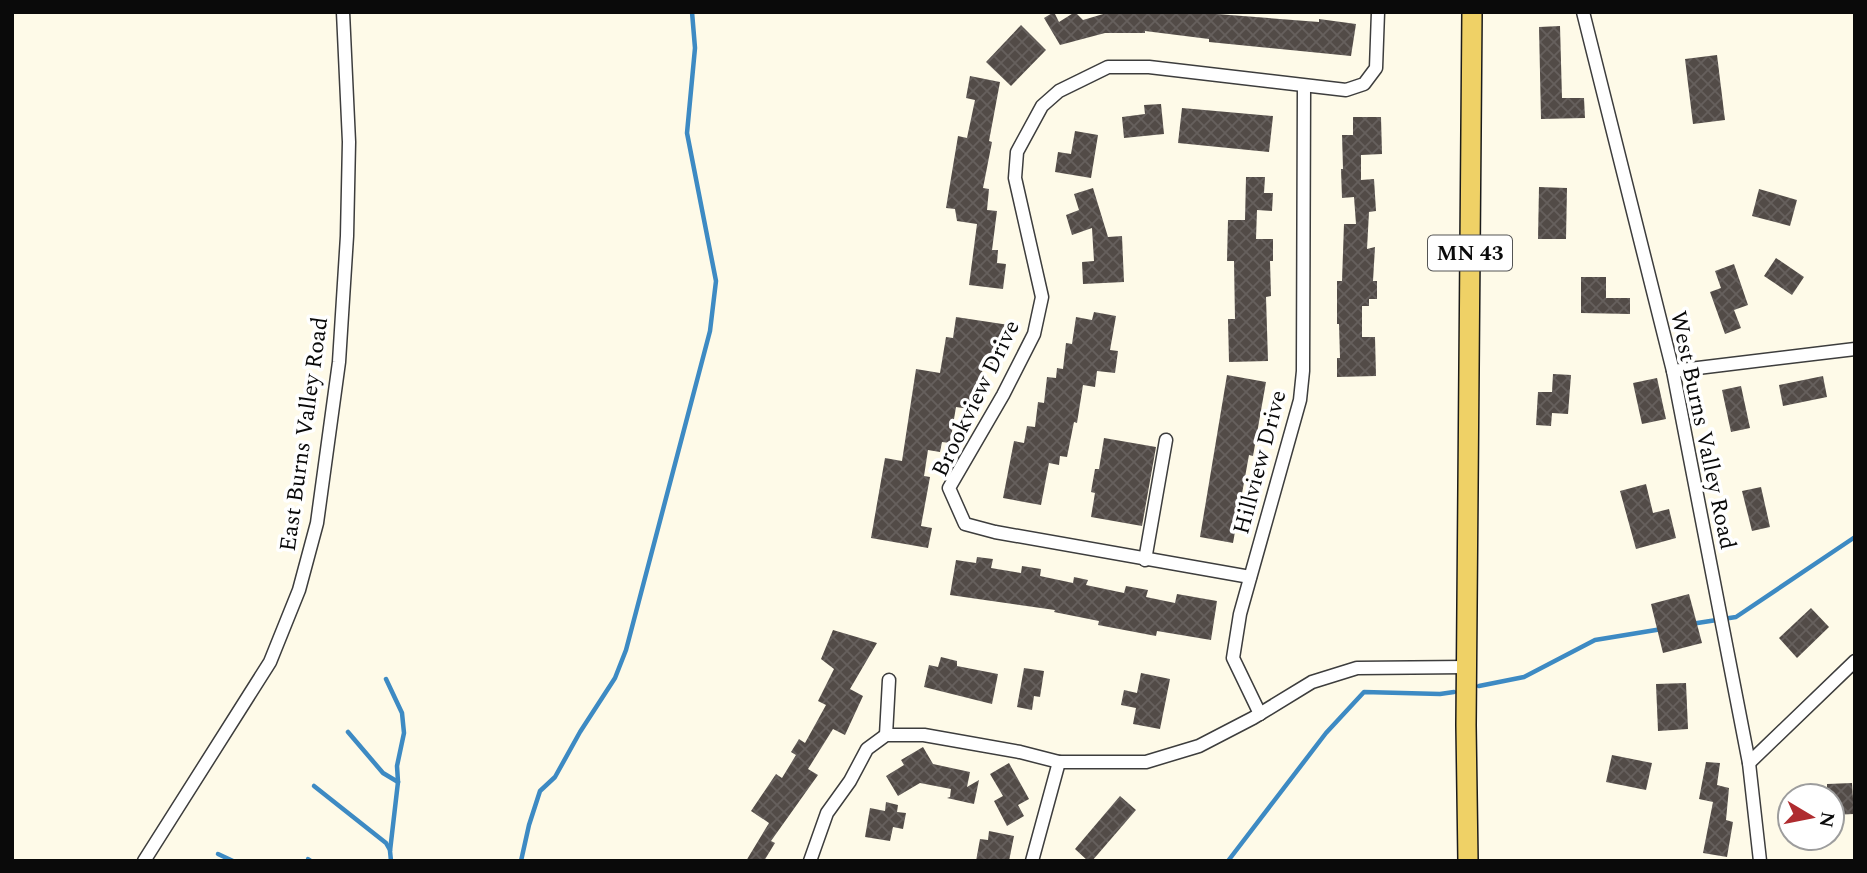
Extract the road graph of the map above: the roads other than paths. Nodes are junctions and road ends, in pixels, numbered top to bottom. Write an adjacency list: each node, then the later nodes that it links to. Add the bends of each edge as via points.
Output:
1 (343, 12): 18 (street, East Burns Valley Road, via 349,142 347,236 340,362 317,523 299,590 270,662)
2 (1378, 12): 5 (street, Brookview Drive, via 1376,68 1364,84 1346,90)
3 (1472, 12): 12 (main road, MN 43)
4 (1583, 12): 7 (street, West Burns Valley Road)
5 (1304, 87): 9 (street, Brookview Drive, via 1149,67 1108,67 1042,106 1017,152 1015,178 1042,298 1034,334 949,488 965,524); 10 (street, Hillview Drive, via 1301,390)
6 (1855, 348): 7 (street)
7 (1673, 371): 17 (street, West Burns Valley Road)
8 (1166, 440): 9 (street)
9 (1145, 560): 10 (street, Brookview Drive)
10 (1250, 577): 14 (street, Hillview Drive, via 1233,658)
11 (1855, 661): 17 (street)
12 (1467, 667): 14 (street, via 1357,668 1312,682); 21 (main road, MN 43)
13 (889, 680): 15 (street)
14 (1260, 713): 16 (street, via 1171,756 1146,762)
15 (886, 734): 16 (street, via 924,735); 19 (street, via 867,749 827,813)
16 (1059, 762): 20 (street)
17 (1749, 763): 22 (street, West Burns Valley Road)
18 (144, 861)
19 (810, 861)
20 (1032, 861)
21 (1468, 861)
22 (1760, 861)

